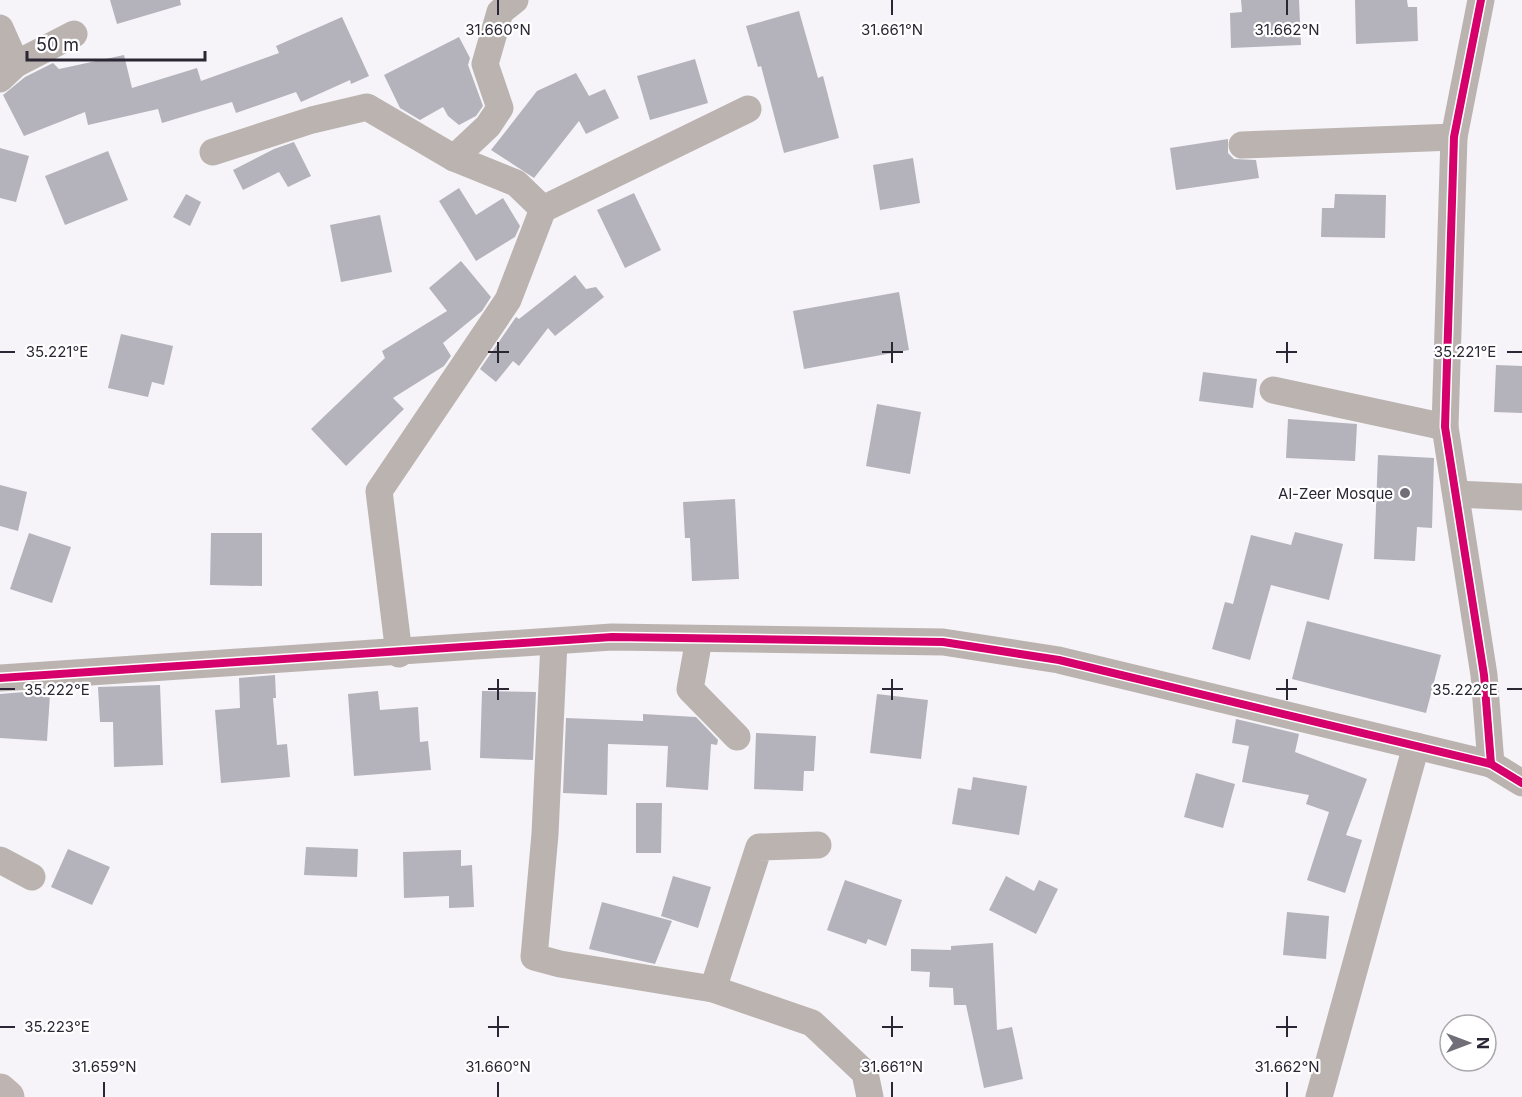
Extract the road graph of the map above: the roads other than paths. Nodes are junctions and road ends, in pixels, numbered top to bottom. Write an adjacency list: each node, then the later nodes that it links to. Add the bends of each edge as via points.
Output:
1 (515, 0): 10 (street, via 500,12 485,64 500,108 488,126)
2 (1481, 0): 7 (street)
3 (0, 28): 5 (street)
4 (74, 34): 5 (street)
5 (8, 71)
6 (748, 109): 11 (street)
7 (1455, 137): 8 (street); 13 (street)
8 (1242, 145)
9 (213, 152): 10 (street, via 367,107)
10 (454, 158): 11 (street, via 516,183)
11 (543, 209): 18 (street, via 508,300 379,491)
12 (1274, 390): 13 (street)
13 (1445, 427): 14 (street)
14 (1456, 494): 15 (street); 22 (street, via 1484,675)
15 (1522, 497)
16 (699, 639): 17 (street); 20 (street, via 690,689); 21 (street, via 942,642 1059,660)
17 (554, 642): 18 (street); 27 (street, via 545,834 534,957)
18 (399, 654): 19 (street)
19 (0, 678)
20 (737, 737)
21 (1416, 746): 22 (street); 31 (street)
22 (1491, 764): 23 (street)
23 (1522, 783)
24 (818, 845): 27 (street, via 759,847)
25 (0, 860): 26 (street)
26 (32, 877)
27 (713, 989): 30 (street, via 812,1023 865,1073)
28 (0, 1090): 29 (main road)
29 (8, 1097)
30 (870, 1097)
31 (1319, 1097)

